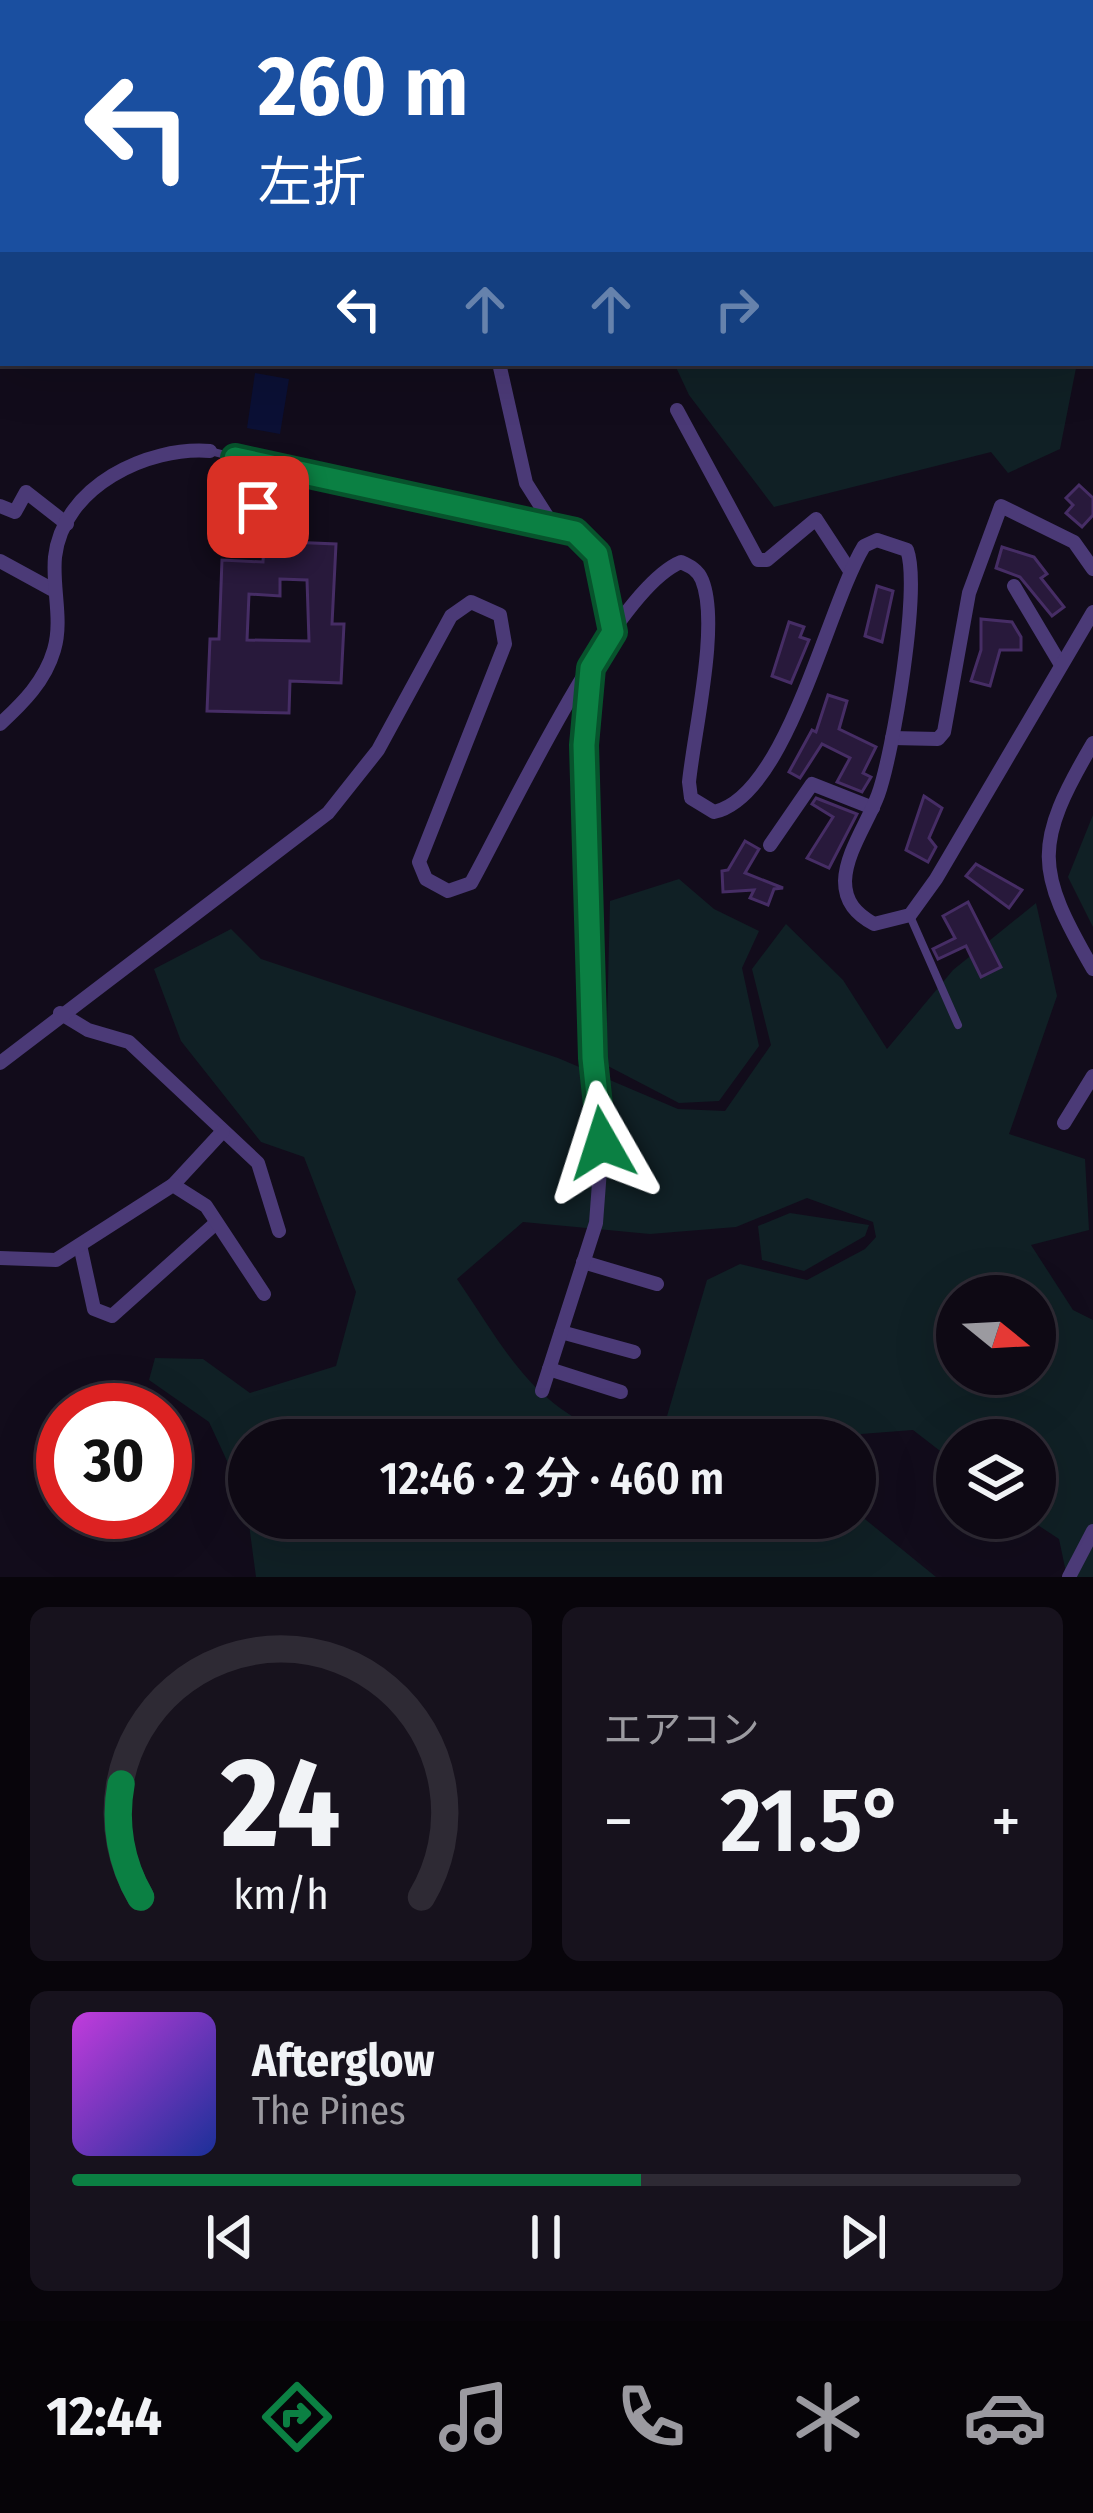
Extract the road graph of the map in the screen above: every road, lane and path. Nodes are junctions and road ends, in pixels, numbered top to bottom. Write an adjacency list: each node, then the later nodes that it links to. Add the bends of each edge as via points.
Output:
1 (500, 366): 9 (street, via 526,483)
2 (677, 410): 12 (street, via 758,560 815,519)
3 (210, 451): 4 (lane); 8 (street, via 170,450 126,466)
4 (235, 458): 5 (lane); 6 (lane)
5 (324, 480): 9 (street)
6 (233, 489): 6 (lane, via 250,493 258,507 251,526 239,531 215,513 219,497)
7 (0, 506): 8 (street, via 15,512 26,492)
8 (67, 524): 14 (street)
9 (552, 524): 16 (street, via 586,539 597,554)
10 (0, 561): 14 (street)
11 (1093, 569): 20 (street, via 1074,542 1001,506 969,593 944,732 938,739)
12 (850, 571): 16 (street, via 788,733 729,808 691,798 706,625 694,568 666,568); 20 (street, via 864,546 878,540 907,550 912,562)
13 (1014, 586): 17 (street)
14 (55, 591): 19 (street, via 48,668)
15 (1093, 612): 17 (street)
16 (613, 632): 18 (street)
17 (1060, 665): 24 (street)
18 (591, 668): 26 (street, via 471,883 458,891 436,886 419,862 505,644 500,615 471,602 451,616 378,750 328,813); 38 (street, via 584,745 602,1143 596,1223)
19 (0, 724)
20 (892, 737): 22 (street)
21 (1093, 743): 25 (street, via 1061,797 1048,849 1057,910)
22 (872, 808): 23 (street, via 812,784); 24 (street, via 848,865 847,898 874,923)
23 (770, 845)
24 (910, 915): 27 (lane)
25 (1093, 969)
26 (60, 1013): 28 (street); 32 (street, via 129,1042)
27 (958, 1025)
28 (0, 1063)
29 (1093, 1076): 30 (street)
30 (1085, 1104): 31 (street)
31 (1064, 1123)
32 (223, 1131): 33 (street); 35 (street, via 258,1163)
33 (173, 1185): 34 (street, via 206,1206); 36 (street)
34 (216, 1223): 36 (street, via 112,1316 94,1309); 40 (street)
35 (279, 1231)
36 (80, 1245): 37 (street, via 56,1259)
37 (0, 1258)
38 (583, 1262): 39 (street); 41 (street)
39 (657, 1284)
40 (264, 1294)
41 (561, 1332): 42 (street); 43 (street)
42 (634, 1352)
43 (549, 1369): 44 (street); 45 (street)
44 (542, 1391)
45 (621, 1392)
46 (1093, 1531): 47 (street)
47 (1069, 1577)

